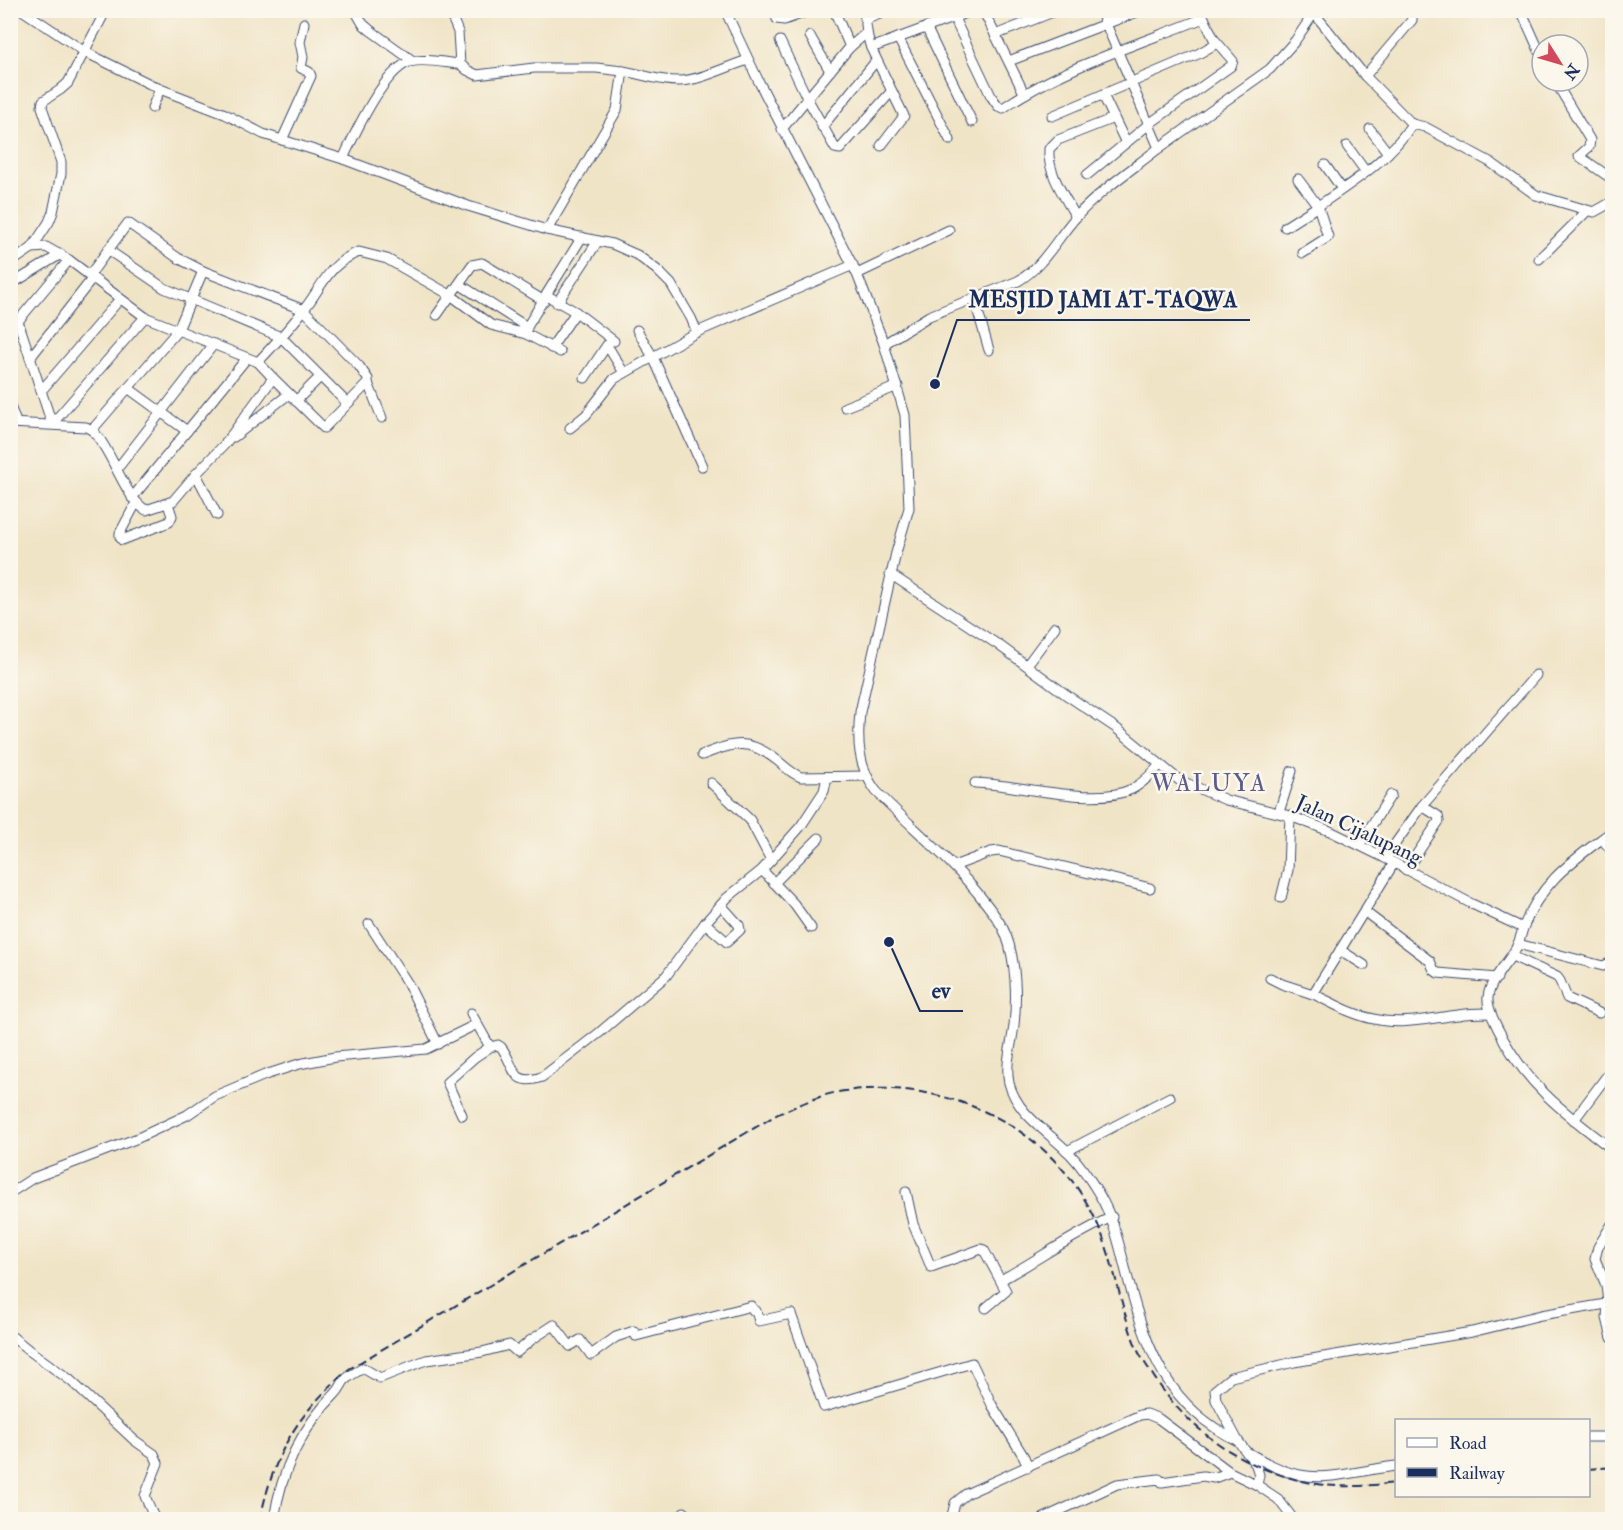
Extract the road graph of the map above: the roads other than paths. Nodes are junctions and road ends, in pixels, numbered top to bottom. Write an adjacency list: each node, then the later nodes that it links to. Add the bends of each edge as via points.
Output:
1 (22, 10): 37 (street)
2 (106, 10): 37 (street)
3 (154, 10): 4 (street)
4 (163, 10)
5 (355, 10): 39 (street, via 363,24)
6 (449, 10): 42 (street, via 458,32)
7 (725, 10): 38 (street)
8 (774, 10): 9 (street, via 777,19 784,20)
9 (812, 10)
10 (834, 10): 34 (street)
11 (890, 10): 21 (street)
12 (974, 10): 23 (street)
13 (983, 10): 29 (street)
14 (1058, 10): 29 (street)
15 (1100, 10): 25 (street)
16 (1142, 10): 25 (street)
17 (1402, 10): 22 (street)
18 (1521, 10): 27 (street)
19 (1315, 12): 45 (street); 67 (street, via 1270,69)
20 (1202, 14): 33 (street); 36 (street)
21 (864, 15): 28 (street)
22 (1410, 15): 45 (street)
23 (954, 18): 26 (street); 49 (street, via 998,106 1003,108)
24 (304, 23): 62 (street, via 301,68 311,76)
25 (1105, 24): 36 (street); 41 (street)
26 (926, 27): 31 (street); 56 (street)
27 (1531, 33)
28 (865, 34): 34 (street); 35 (street)
29 (995, 35): 41 (street)
30 (810, 36): 44 (street)
31 (898, 38): 35 (street); 63 (street)
32 (780, 41): 52 (street)
33 (1217, 43): 46 (street); 57 (street, via 1232,57 1231,66)
34 (850, 47): 44 (street)
35 (871, 48): 40 (street)
36 (1117, 51): 46 (street); 49 (street)
37 (85, 52): 47 (street); 85 (street, via 68,82 43,100 61,174 53,212)
38 (748, 60): 43 (street, via 681,81); 60 (street)
39 (413, 61): 42 (street); 69 (street, via 398,68 387,81)
40 (876, 61): 48 (street); 59 (street)
41 (1009, 61): 49 (street)
42 (460, 64): 43 (street, via 477,75 534,68)
43 (623, 71): 81 (street, via 616,110)
44 (830, 71): 52 (street)
45 (1365, 76): 58 (street)
46 (1131, 84): 51 (street); 57 (street)
47 (160, 89): 53 (street); 62 (street)
48 (891, 92): 59 (street, via 840,149 833,147); 65 (street, via 904,116)
49 (1024, 93)
50 (1562, 93): 74 (street, via 1590,140 1580,156)
51 (1103, 95): 54 (street); 55 (street)
52 (807, 98): 59 (street); 60 (street)
53 (152, 108)
54 (1052, 116)
55 (1114, 118): 64 (street); 79 (street, via 1058,140 1048,149 1060,189)
56 (972, 122)
57 (1149, 124): 64 (street); 67 (street)
58 (1412, 124): 68 (street); 78 (street, via 1490,162 1536,195)
59 (822, 126)
60 (782, 129): 91 (street)
61 (1370, 129): 68 (street)
62 (282, 140): 69 (street)
63 (950, 140)
64 (1126, 143): 72 (street)
65 (881, 146)
66 (1347, 146): 71 (street)
67 (1159, 148): 79 (street)
68 (1388, 153): 71 (street)
69 (343, 159): 81 (street, via 468,206)
70 (1325, 165): 75 (street)
71 (1366, 172): 75 (street)
72 (1086, 174)
73 (1298, 179): 77 (street)
74 (1612, 179)
75 (1342, 189): 77 (street)
76 (1612, 202): 78 (street, via 1594,212)
77 (1318, 206): 80 (street); 87 (street, via 1328,237)
78 (1587, 211): 89 (street)
79 (1076, 217): 98 (street, via 1029,274)
80 (1285, 227)
81 (547, 230): 83 (street)
82 (949, 230): 91 (street)
83 (582, 237): 84 (street); 97 (street)
84 (598, 241): 101 (street); 110 (street, via 636,255 657,270 671,284)
85 (32, 248): 88 (street, via 46,247); 90 (street)
86 (108, 250): 92 (street, via 128,223); 93 (street); 100 (street, via 164,288)
87 (1303, 253)
88 (65, 257): 93 (street); 95 (street); 106 (street)
89 (1539, 259)
90 (10, 263)
91 (855, 269): 110 (street); 114 (street)
92 (203, 271): 100 (street); 102 (street)
93 (90, 277): 99 (street); 117 (street)
94 (459, 284): 96 (street); 97 (street, via 472,265 482,263); 108 (street)
95 (10, 285)
96 (452, 296): 102 (street, via 387,259 359,252 336,265); 104 (street); 108 (street, via 491,325)
97 (545, 298): 101 (street); 108 (street)
98 (974, 298): 114 (street, via 929,316); 115 (street)
99 (120, 299): 105 (street); 127 (street)
100 (190, 300): 107 (street); 111 (street)
101 (557, 303): 103 (street)
102 (304, 310): 111 (street); 124 (street, via 366,374)
103 (576, 312): 108 (street, via 556,350); 112 (street)
104 (437, 315)
105 (145, 317): 107 (street); 135 (street)
106 (14, 323): 117 (street)
107 (177, 330): 113 (street); 126 (street)
108 (526, 330)
109 (637, 330): 116 (street)
110 (697, 332): 116 (street)
111 (281, 337): 119 (street); 121 (street)
112 (614, 341)
113 (214, 344): 118 (street); 132 (street)
114 (884, 344): 125 (street)
115 (989, 350)
116 (653, 357): 120 (street); 140 (street)
117 (30, 358): 127 (street)
118 (247, 358): 119 (street); 138 (street)
119 (258, 362): 122 (street)
120 (624, 373): 123 (street, via 607,345); 136 (street)
121 (320, 377): 128 (street); 129 (street)
122 (273, 378): 128 (street); 139 (street)
123 (585, 378)
124 (368, 383): 129 (street); 133 (street)
125 (898, 386): 131 (street); 146 (street, via 906,423 910,497)
126 (128, 388): 132 (street); 137 (street)
127 (41, 391): 135 (street)
128 (292, 398): 129 (street, via 324,428); 139 (street)
129 (347, 403)
130 (10, 406): 134 (street)
131 (844, 407)
132 (161, 412): 138 (street); 141 (street)
133 (382, 418)
134 (13, 422): 135 (street)
135 (52, 424): 137 (street)
136 (570, 428)
137 (92, 430): 141 (street)
138 (187, 432): 143 (street)
139 (225, 444): 142 (street)
140 (702, 466)
141 (117, 469): 143 (street)
142 (196, 474): 144 (street); 145 (street)
143 (134, 500): 144 (street, via 146,510); 144 (street, via 120,535 122,540 169,522 172,516)
144 (168, 504)
145 (218, 515)
146 (890, 574): 148 (street, Jalan Cijalupang); 153 (street, via 860,712 859,748)
147 (1055, 627): 148 (street)
148 (1027, 666): 151 (street, Jalan Cijalupang, via 1116,728)
149 (1536, 675): 158 (street)
150 (702, 755): 154 (street, via 732,744 744,744 766,753 797,776)
151 (1160, 765): 156 (street, via 1134,788 1103,795 1037,792); 159 (street, Jalan Cijalupang, via 1179,780 1208,793)
152 (1292, 771): 159 (street)
153 (867, 776): 154 (street); 169 (street, via 876,791)
154 (827, 777): 167 (street, via 824,791 801,826)
155 (711, 783): 167 (street, via 750,820)
156 (975, 783)
157 (1391, 795): 164 (street)
158 (1422, 806): 166 (street); 171 (street, via 1438,816 1439,821)
159 (1279, 812): 160 (street, Jalan Cijalupang)
160 (1290, 816): 164 (street, Jalan Cijalupang); 174 (street, via 1288,870)
161 (1612, 831): 163 (street)
162 (819, 838): 172 (street)
163 (1602, 839): 165 (street); 180 (street, via 1553,878)
164 (1359, 844): 166 (street, Jalan Cijalupang)
165 (1612, 851)
166 (1384, 858): 168 (street, Jalan Cijalupang)
167 (771, 860): 170 (street)
168 (1394, 863): 171 (street, Jalan Cijalupang); 176 (street)
169 (954, 866): 173 (street, via 999,851); 200 (street, via 1006,935 1015,1004 1008,1064 1010,1084 1022,1109)
170 (762, 870): 172 (street); 175 (street)
171 (1406, 870): 180 (street, Jalan Cijalupang)
172 (774, 883): 179 (street)
173 (1150, 888)
174 (1281, 898)
175 (721, 905): 177 (street); 177 (street, via 740,930 727,942)
176 (1365, 912): 182 (street); 187 (street, via 1430,961 1438,974)
177 (705, 923): 194 (street, via 666,976 542,1077 523,1079 509,1065 501,1047)
178 (369, 924): 193 (street, via 408,984)
179 (811, 928)
180 (1523, 928): 181 (street)
181 (1518, 944): 183 (street); 184 (street, via 1603,966)
182 (1340, 950): 185 (street); 188 (street)
183 (1512, 956): 187 (street); 189 (street, via 1557,977 1567,998)
184 (1612, 962)
185 (1364, 965)
186 (1270, 978): 188 (street)
187 (1497, 978): 191 (street, via 1488,997)
188 (1313, 994): 191 (street, via 1354,1013 1390,1022)
189 (1599, 1012)
190 (471, 1013): 192 (street)
191 (1490, 1013): 198 (street, via 1520,1067)
192 (477, 1023): 193 (street); 194 (street)
193 (438, 1044): 203 (street, via 426,1049 334,1057 265,1075 215,1096 138,1137 33,1178)
194 (490, 1047): 197 (street, via 447,1082)
195 (1612, 1069): 198 (street)
196 (1170, 1097): 200 (street)
197 (462, 1115)
198 (1574, 1120): 199 (street)
199 (1612, 1149)
200 (1067, 1151): 204 (street)
201 (1109, 1189): 204 (street)
202 (906, 1192): 207 (street, via 913,1224 930,1266 982,1249)
203 (10, 1193)
204 (1099, 1194): 205 (street)
205 (1112, 1217): 207 (street, via 1079,1232); 214 (street, via 1143,1332 1154,1357 1182,1402 1212,1428)
206 (1612, 1224): 208 (street, via 1595,1259)
207 (1001, 1280): 209 (street, via 1006,1292)
208 (1610, 1303): 211 (street, via 1607,1318); 214 (street, via 1231,1377 1214,1394)
209 (986, 1308)
210 (10, 1335): 220 (street, via 70,1380 154,1454 158,1463 145,1496)
211 (1612, 1338)
212 (1590, 1437): 213 (street)
213 (1612, 1437)
214 (1238, 1441): 215 (street)
215 (1248, 1452): 216 (street, via 1298,1475 1317,1477); 219 (street, via 1259,1475)
216 (1395, 1466)
217 (1028, 1467): 218 (street, via 1147,1414); 221 (street, via 972,1363 824,1407 791,1314 759,1321 751,1306 636,1336 634,1331 616,1336 591,1355 580,1340 570,1346 555,1324 517,1352 509,1345 426,1360 380,1378 363,1368 344,1381 301,1437 278,1496); 224 (street, via 959,1499)
218 (1230, 1472): 219 (street); 225 (street, via 1215,1478 1117,1484)
219 (1257, 1485): 226 (street, via 1278,1499)
220 (155, 1520)
221 (274, 1520)
222 (680, 1520): 223 (street, via 684,1512)
223 (694, 1520)
224 (951, 1520)
225 (1044, 1520)
226 (1294, 1520)

